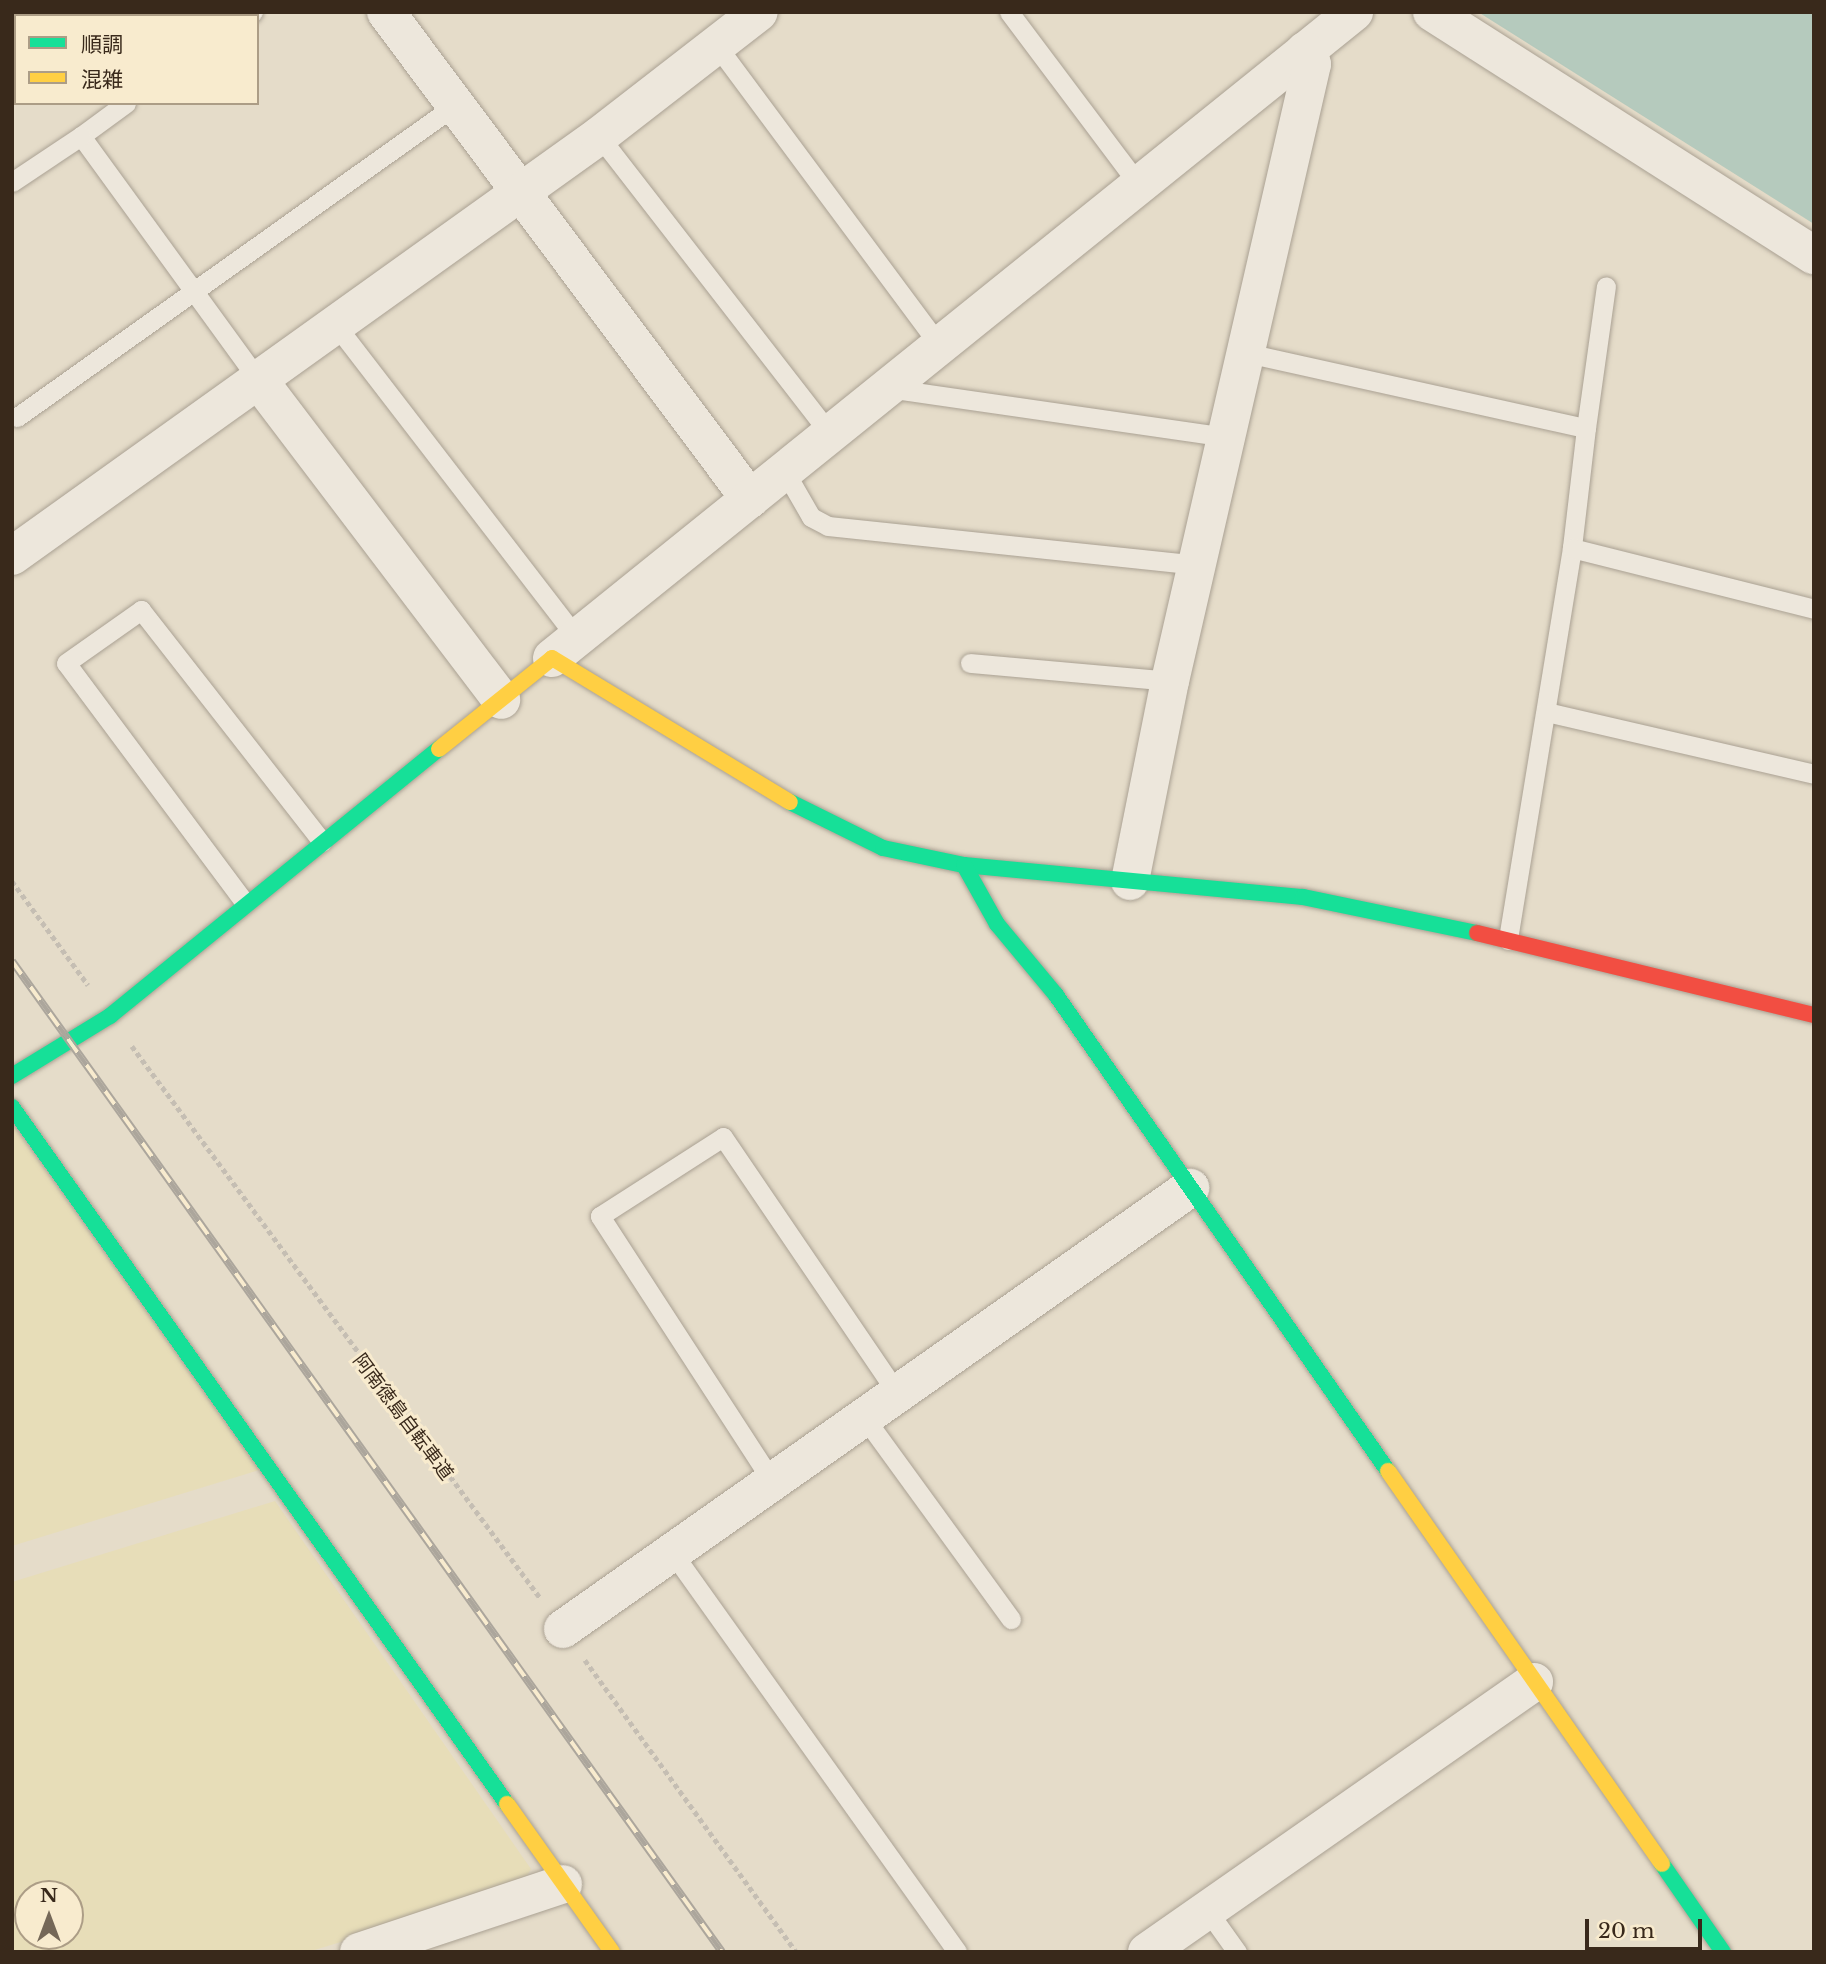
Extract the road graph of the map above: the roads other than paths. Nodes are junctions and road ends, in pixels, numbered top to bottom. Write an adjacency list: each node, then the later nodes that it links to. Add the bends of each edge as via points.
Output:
1 (386, 12): 8 (street)
2 (759, 12): 6 (street)
3 (1009, 12): 13 (lane)
4 (1354, 12): 7 (street)
5 (1432, 12): 15 (street)
6 (717, 46): 11 (street); 19 (lane)
7 (1305, 51): 13 (street); 20 (street, via 1312,64)
8 (457, 104): 14 (street); 17 (lane)
9 (123, 105): 10 (lane)
10 (81, 136): 12 (lane); 17 (lane)
11 (600, 136): 14 (street); 25 (lane)
12 (12, 182)
13 (1138, 184): 19 (street)
14 (520, 190): 18 (street); 28 (street)
15 (1814, 254)
16 (1606, 286): 24 (lane)
17 (197, 292): 21 (lane); 23 (lane)
18 (335, 324): 21 (street); 33 (lane)
19 (939, 345): 22 (street)
20 (1247, 353): 24 (lane); 26 (street)
21 (260, 382): 30 (street); 36 (street)
22 (886, 387): 25 (street); 26 (lane)
23 (17, 416)
24 (1586, 428): 29 (lane)
25 (829, 433): 27 (street)
26 (1229, 437): 31 (street)
27 (784, 470): 28 (street); 31 (lane, via 811,517 828,526)
28 (750, 499): 33 (street)
29 (1572, 548): 32 (lane); 37 (lane)
30 (12, 556)
31 (1201, 565): 35 (street)
32 (1814, 609)
33 (565, 648): 36 (street); 40 (street, via 820,820 883,848)
34 (970, 663): 35 (lane)
35 (1170, 681): 41 (street)
36 (501, 700): 39 (street)
37 (1546, 712): 38 (lane); 43 (lane)
38 (1814, 774)
39 (322, 842): 42 (street); 42 (lane, via 141,610 66,663)
40 (964, 865): 41 (street); 47 (street, via 997,924 1056,995)
41 (1130, 881): 43 (street, via 1303,897)
42 (245, 903): 45 (street, via 110,1016)
43 (1508, 940): 44 (street)
44 (1814, 1015)
45 (12, 1076)
46 (12, 1107): 55 (street)
47 (1190, 1188): 48 (street); 54 (street)
48 (897, 1393): 49 (street); 50 (lane, via 723,1137 600,1216)
49 (864, 1417): 50 (street); 52 (lane)
50 (772, 1481): 51 (street)
51 (672, 1552): 53 (street); 59 (lane)
52 (1011, 1619)
53 (563, 1629)
54 (1534, 1682): 56 (street); 62 (street)
55 (563, 1884): 57 (street); 58 (street)
56 (1207, 1910): 60 (street); 61 (lane)
57 (359, 1952)
58 (612, 1952)
59 (957, 1952)
60 (1147, 1952)
61 (1237, 1952)
62 (1723, 1952)

